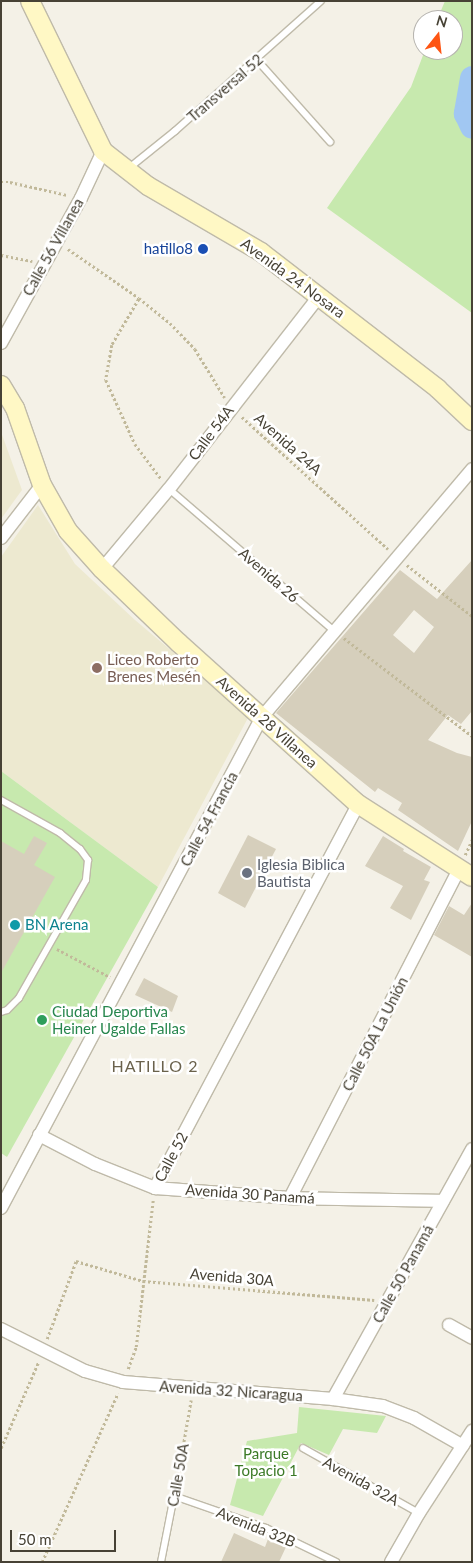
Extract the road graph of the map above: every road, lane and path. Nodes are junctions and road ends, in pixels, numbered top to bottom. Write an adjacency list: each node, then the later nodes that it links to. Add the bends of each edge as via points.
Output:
1 (321, 1): 3 (lane, Transversal 52)
2 (35, 9): 5 (street)
3 (257, 60): 4 (lane); 6 (lane, Transversal 52)
4 (330, 142)
5 (103, 151): 6 (street, Avenida 24 Nosara); 8 (street, Calle 56 Villanea)
6 (126, 171): 12 (street, Avenida 24 Nosara, via 261,252)
7 (1, 182): 8 (path)
8 (81, 198): 9 (street, Calle 56 Villanea)
9 (57, 241): 11 (street, Calle 56 Villanea); 13 (path, Avenida 24A)
10 (1, 255): 11 (path)
11 (44, 263): 14 (street, Calle 56 Villanea)
12 (319, 296): 16 (street, Calle 54A); 17 (street, Avenida 24 Nosara, via 438,389)
13 (139, 298): 16 (path, Avenida 24A, via 170,323 194,349); 20 (path, via 112,344 106,380 135,444)
14 (1, 343)
15 (1, 385): 19 (street, Avenida 28 Villanea, via 16,408)
16 (231, 407): 20 (street, Calle 54A); 22 (path, Avenida 24A)
17 (472, 421)
18 (472, 469): 22 (street, Calle 54 Francia)
19 (42, 485): 21 (street); 23 (street, Avenida 28 Villanea, via 68,531)
20 (169, 489): 23 (street, Calle 54A); 25 (lane, Avenida 26)
21 (1, 538)
22 (397, 557): 24 (path, Avenida 24A); 25 (street, Calle 54 Francia)
23 (102, 569): 26 (street, Avenida 28 Villanea)
24 (472, 616)
25 (333, 630): 26 (street, Calle 54 Francia); 27 (path)
26 (262, 717): 29 (street, Avenida 28 Villanea); 32 (street, Calle 54 Francia)
27 (472, 736)
28 (1, 800): 31 (lane, via 60,833 88,860 86,880)
29 (358, 804): 30 (street, Avenida 28 Villanea); 36 (street, Calle 52)
30 (466, 873): 37 (street, Calle 50A La Unión)
31 (49, 945): 32 (path); 33 (lane, via 19,998)
32 (121, 983): 34 (street, Calle 54 Francia)
33 (1, 1012)
34 (39, 1135): 36 (street, Avenida 30 Panamá, via 95,1164); 39 (street, Calle 54 Francia)
35 (472, 1149): 38 (street, Calle 50 Panamá)
36 (155, 1188): 37 (street, Avenida 30 Panamá); 41 (path, Calle 52)
37 (290, 1198): 38 (street, Avenida 30 Panamá)
38 (443, 1201): 42 (street, Calle 50 Panamá)
39 (1, 1208)
40 (76, 1261): 41 (path, Avenida 30A)
41 (143, 1281): 42 (path, Avenida 30A); 46 (path, Calle 52, via 136,1347)
42 (388, 1301): 48 (street, Calle 50 Panamá)
43 (449, 1325): 45 (street)
44 (1, 1329): 46 (street, Avenida 32 Nicaragua, via 85,1371)
45 (472, 1338)
46 (123, 1382): 47 (street, Avenida 32 Nicaragua); 54 (path, Calle 52)
47 (194, 1389): 48 (street, Avenida 32 Nicaragua); 52 (path, Calle 50A)
48 (333, 1399): 50 (street, Avenida 32 Nicaragua, via 383,1406 414,1418)
49 (472, 1431): 50 (street)
50 (463, 1446): 53 (street)
51 (303, 1448): 53 (lane, Avenida 32A)
52 (174, 1496): 55 (lane, Calle 50A); 56 (lane, Avenida 32B, via 266,1528)
53 (419, 1513): 57 (street)
54 (42, 1562)
55 (161, 1562)
56 (336, 1562)
57 (391, 1562)

